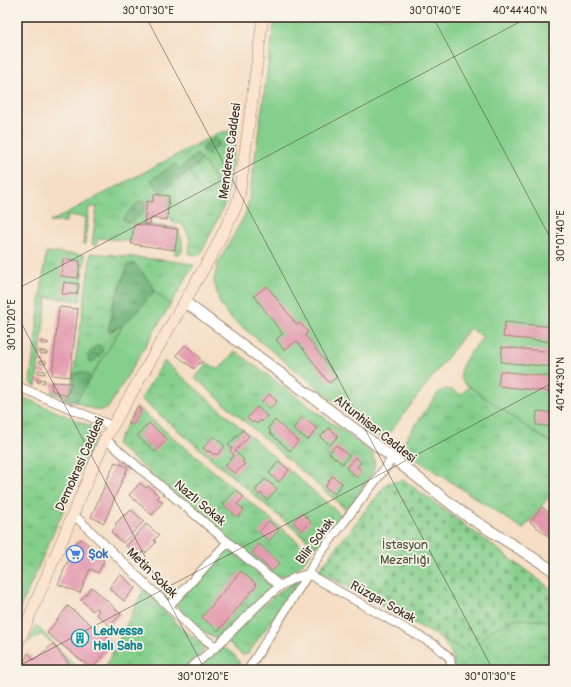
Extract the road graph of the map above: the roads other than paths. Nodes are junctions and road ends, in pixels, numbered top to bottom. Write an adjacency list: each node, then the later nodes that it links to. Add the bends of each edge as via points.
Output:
1 (263, 17): 2 (main road, Menderes Caddesi, via 235,209)
2 (185, 302): 4 (main road, Demokrasi Caddesi); 6 (street, Altunhisar Caddesi)
3 (17, 386): 4 (street)
4 (112, 426): 5 (main road, Demokrasi Caddesi)
5 (105, 439): 7 (main road, Demokrasi Caddesi); 8 (street, Nazlı Sokak)
6 (392, 459): 9 (street, Altunhisar Caddesi, via 464,514); 10 (street, Bilir Sokak, via 319,555)
7 (72, 514): 12 (street, Metin Sokak); 13 (main road, Demokrasi Caddesi)
8 (228, 542): 11 (street, Nazlı Sokak); 12 (street)
9 (554, 571)
10 (308, 574): 11 (street, Bilir Sokak); 15 (street, Rüzgar Sokak, via 435,645 450,658); 17 (street)
11 (280, 586): 14 (street, Bilir Sokak)
12 (169, 606): 14 (street, Metin Sokak)
13 (17, 646)
14 (216, 647): 16 (street, Bilir Sokak)
15 (451, 668)
16 (188, 670)
17 (248, 670)

